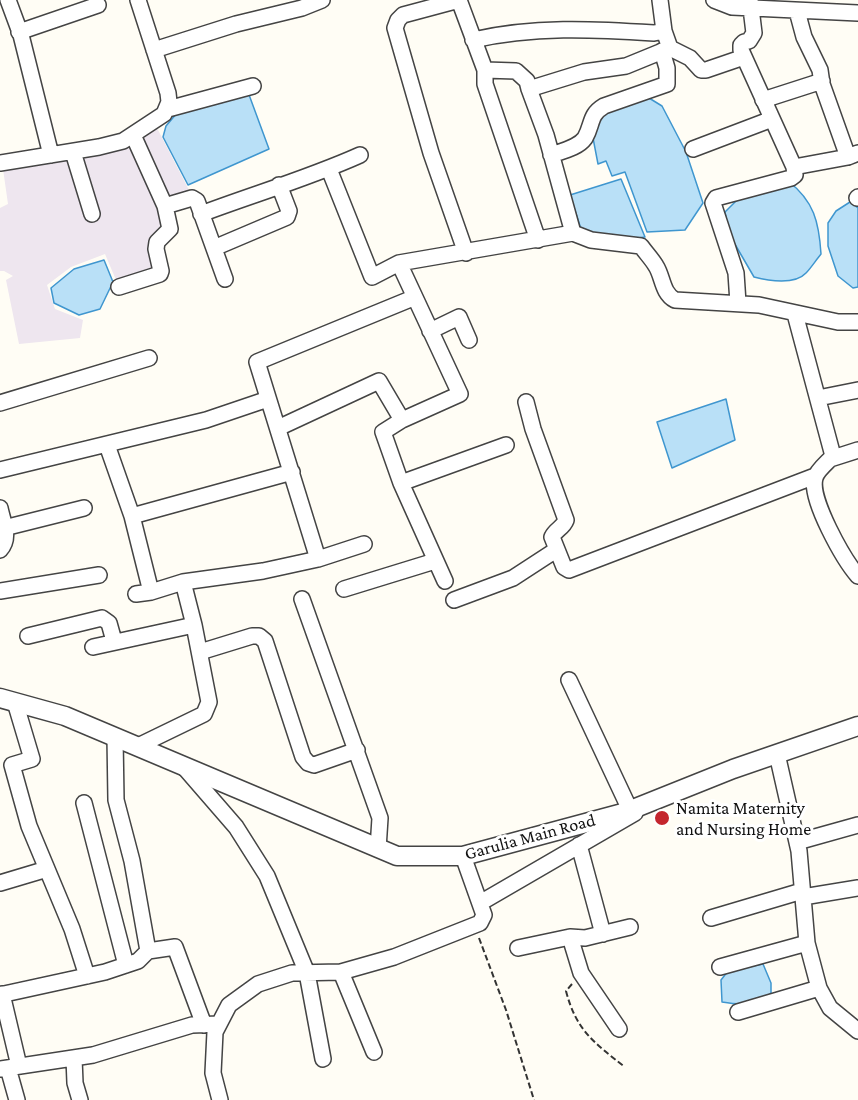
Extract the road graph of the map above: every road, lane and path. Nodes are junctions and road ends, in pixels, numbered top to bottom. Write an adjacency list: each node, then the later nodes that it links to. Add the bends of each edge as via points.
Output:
1 (8, 0): 14 (street)
2 (138, 0): 16 (street)
3 (322, 0): 16 (street)
4 (459, 0): 15 (street); 43 (street, via 403,15 395,28 431,153)
5 (660, 0): 13 (street)
6 (714, 0): 8 (street, via 732,7)
7 (857, 0): 11 (street)
8 (750, 4): 10 (street); 18 (street, via 754,33 741,45)
9 (98, 5): 14 (street)
10 (787, 7): 12 (street); 20 (street)
11 (858, 8)
12 (858, 13)
13 (664, 31): 15 (street, via 530,30); 17 (street)
14 (20, 32): 29 (street)
15 (473, 40): 19 (street)
16 (154, 50): 24 (street, via 168,93)
17 (666, 50): 18 (street, via 690,58 701,70); 22 (street, via 626,66 584,72); 31 (street, via 667,84 604,106 596,111 584,139)
18 (744, 57): 23 (street)
19 (485, 70): 22 (street, via 516,70); 41 (street, via 484,84)
20 (822, 81): 23 (street); 32 (street)
21 (252, 86): 24 (street)
22 (530, 89): 31 (street)
23 (763, 100): 25 (street)
24 (168, 109): 26 (street)
25 (772, 119): 27 (street); 34 (street)
26 (133, 135): 28 (street, via 123,141); 37 (street)
27 (693, 149)
28 (73, 152): 29 (street); 38 (street)
29 (51, 155): 33 (street)
30 (360, 155): 35 (street)
31 (551, 155): 40 (street)
32 (853, 155): 34 (street)
33 (0, 163)
34 (794, 166): 48 (street, via 795,175 791,178 716,198 714,203 735,273)
35 (329, 169): 36 (street); 44 (street, via 372,278)
36 (279, 185): 39 (street); 42 (street, via 289,212 287,217)
37 (165, 206): 39 (street, via 195,198); 46 (street, via 170,230 157,242 160,274)
38 (92, 214)
39 (201, 214): 42 (street)
40 (573, 233): 41 (street); 48 (street, via 591,240 641,246 655,264 666,292 675,300)
41 (538, 240): 43 (street)
42 (214, 248): 45 (street)
43 (466, 253): 44 (street)
44 (399, 263): 47 (street)
45 (225, 279)
46 (119, 287)
47 (413, 298): 51 (street); 56 (street, via 257,362)
48 (738, 303): 49 (street)
49 (795, 314): 50 (street); 55 (street)
50 (858, 322)
51 (430, 331): 52 (street, via 459,317); 59 (street, via 460,394)
52 (469, 340)
53 (149, 358): 58 (street)
54 (858, 390): 55 (street)
55 (818, 398): 64 (street, via 833,456)
56 (268, 399): 60 (street); 61 (street, via 206,420)
57 (526, 402): 74 (street, via 566,520 552,537)
58 (0, 403)
59 (402, 420): 60 (street, via 380,381); 68 (street, via 383,432)
60 (278, 428): 66 (street)
61 (107, 445): 65 (street); 70 (street)
62 (506, 445): 68 (street)
63 (858, 450): 64 (street)
64 (830, 459): 67 (street)
65 (0, 470)
66 (292, 472): 70 (street); 75 (street)
67 (815, 476): 74 (street, via 575,569 564,567); 78 (street, via 814,489 835,543)
68 (401, 483): 76 (street)
69 (84, 508): 71 (street)
70 (132, 516): 80 (street, via 143,593)
71 (2, 521): 73 (street, via 6,541)
72 (364, 544): 75 (street)
73 (0, 550)
74 (556, 550): 84 (street, via 513,578)
75 (318, 560): 80 (street)
76 (435, 561): 79 (street); 81 (street)
77 (99, 575): 82 (street)
78 (858, 576)
79 (445, 581)
80 (183, 582): 85 (street)
81 (344, 589)
82 (0, 591)
83 (302, 599): 95 (street)
84 (454, 600)
85 (194, 625): 87 (street); 89 (street)
86 (28, 636): 87 (street, via 102,618 109,623)
87 (114, 641): 88 (street)
88 (93, 647)
89 (200, 652): 94 (street, via 209,702 204,714); 95 (street, via 260,636 308,763 314,765)
90 (569, 680): 99 (street)
91 (8, 700): 93 (street, Garulia Main Road, via 65,716); 105 (street, via 32,759 12,765 29,826)
92 (858, 726): 96 (street, Garulia Main Road)
93 (115, 736): 94 (street, Garulia Main Road); 117 (street, via 116,800 132,861)
94 (138, 747): 97 (street, Garulia Main Road)
95 (357, 750): 103 (street, via 380,818)
96 (777, 754): 99 (street, Garulia Main Road); 101 (street)
97 (184, 766): 103 (street, Garulia Main Road); 121 (street, via 236,827 255,856)
98 (84, 802): 118 (street)
99 (636, 807): 102 (street, via 633,815); 104 (street, Garulia Main Road)
100 (858, 825): 101 (street)
101 (797, 842): 108 (street)
102 (579, 845): 109 (street); 113 (street)
103 (378, 849): 104 (street, Garulia Main Road, via 397,856)
104 (463, 856): 109 (street)
105 (47, 869): 106 (street); 123 (street)
106 (0, 883)
107 (858, 888): 108 (street)
108 (803, 894): 110 (street); 115 (street)
109 (480, 903): 111 (street, via 484,915)
110 (711, 918)
111 (475, 926): 120 (street, via 394,957); 138 (path)
112 (630, 927): 113 (street)
113 (603, 934): 114 (street)
114 (570, 937): 116 (street); 122 (street)
115 (807, 943): 119 (street); 124 (street)
116 (518, 948)
117 (148, 951): 118 (street, via 138,961); 127 (street, via 175,947)
118 (126, 965): 123 (street)
119 (720, 968)
120 (341, 972): 121 (street); 130 (street)
121 (308, 973): 127 (street, via 292,973 258,984 229,1005); 132 (street)
122 (580, 973): 128 (street); 133 (path, via 566,991 571,1010 587,1036)
123 (87, 976): 125 (street)
124 (819, 988): 126 (street); 129 (street, via 830,1008)
125 (1, 994): 134 (street)
126 (738, 1012)
127 (212, 1025): 131 (street, via 192,1025); 137 (street, via 213,1073)
128 (619, 1029)
129 (858, 1031)
130 (375, 1052)
131 (74, 1058): 134 (street); 136 (street)
132 (323, 1059)
133 (625, 1067)
134 (9, 1068): 135 (street)
135 (17, 1100)
136 (80, 1100)
137 (220, 1100)
138 (534, 1100)

